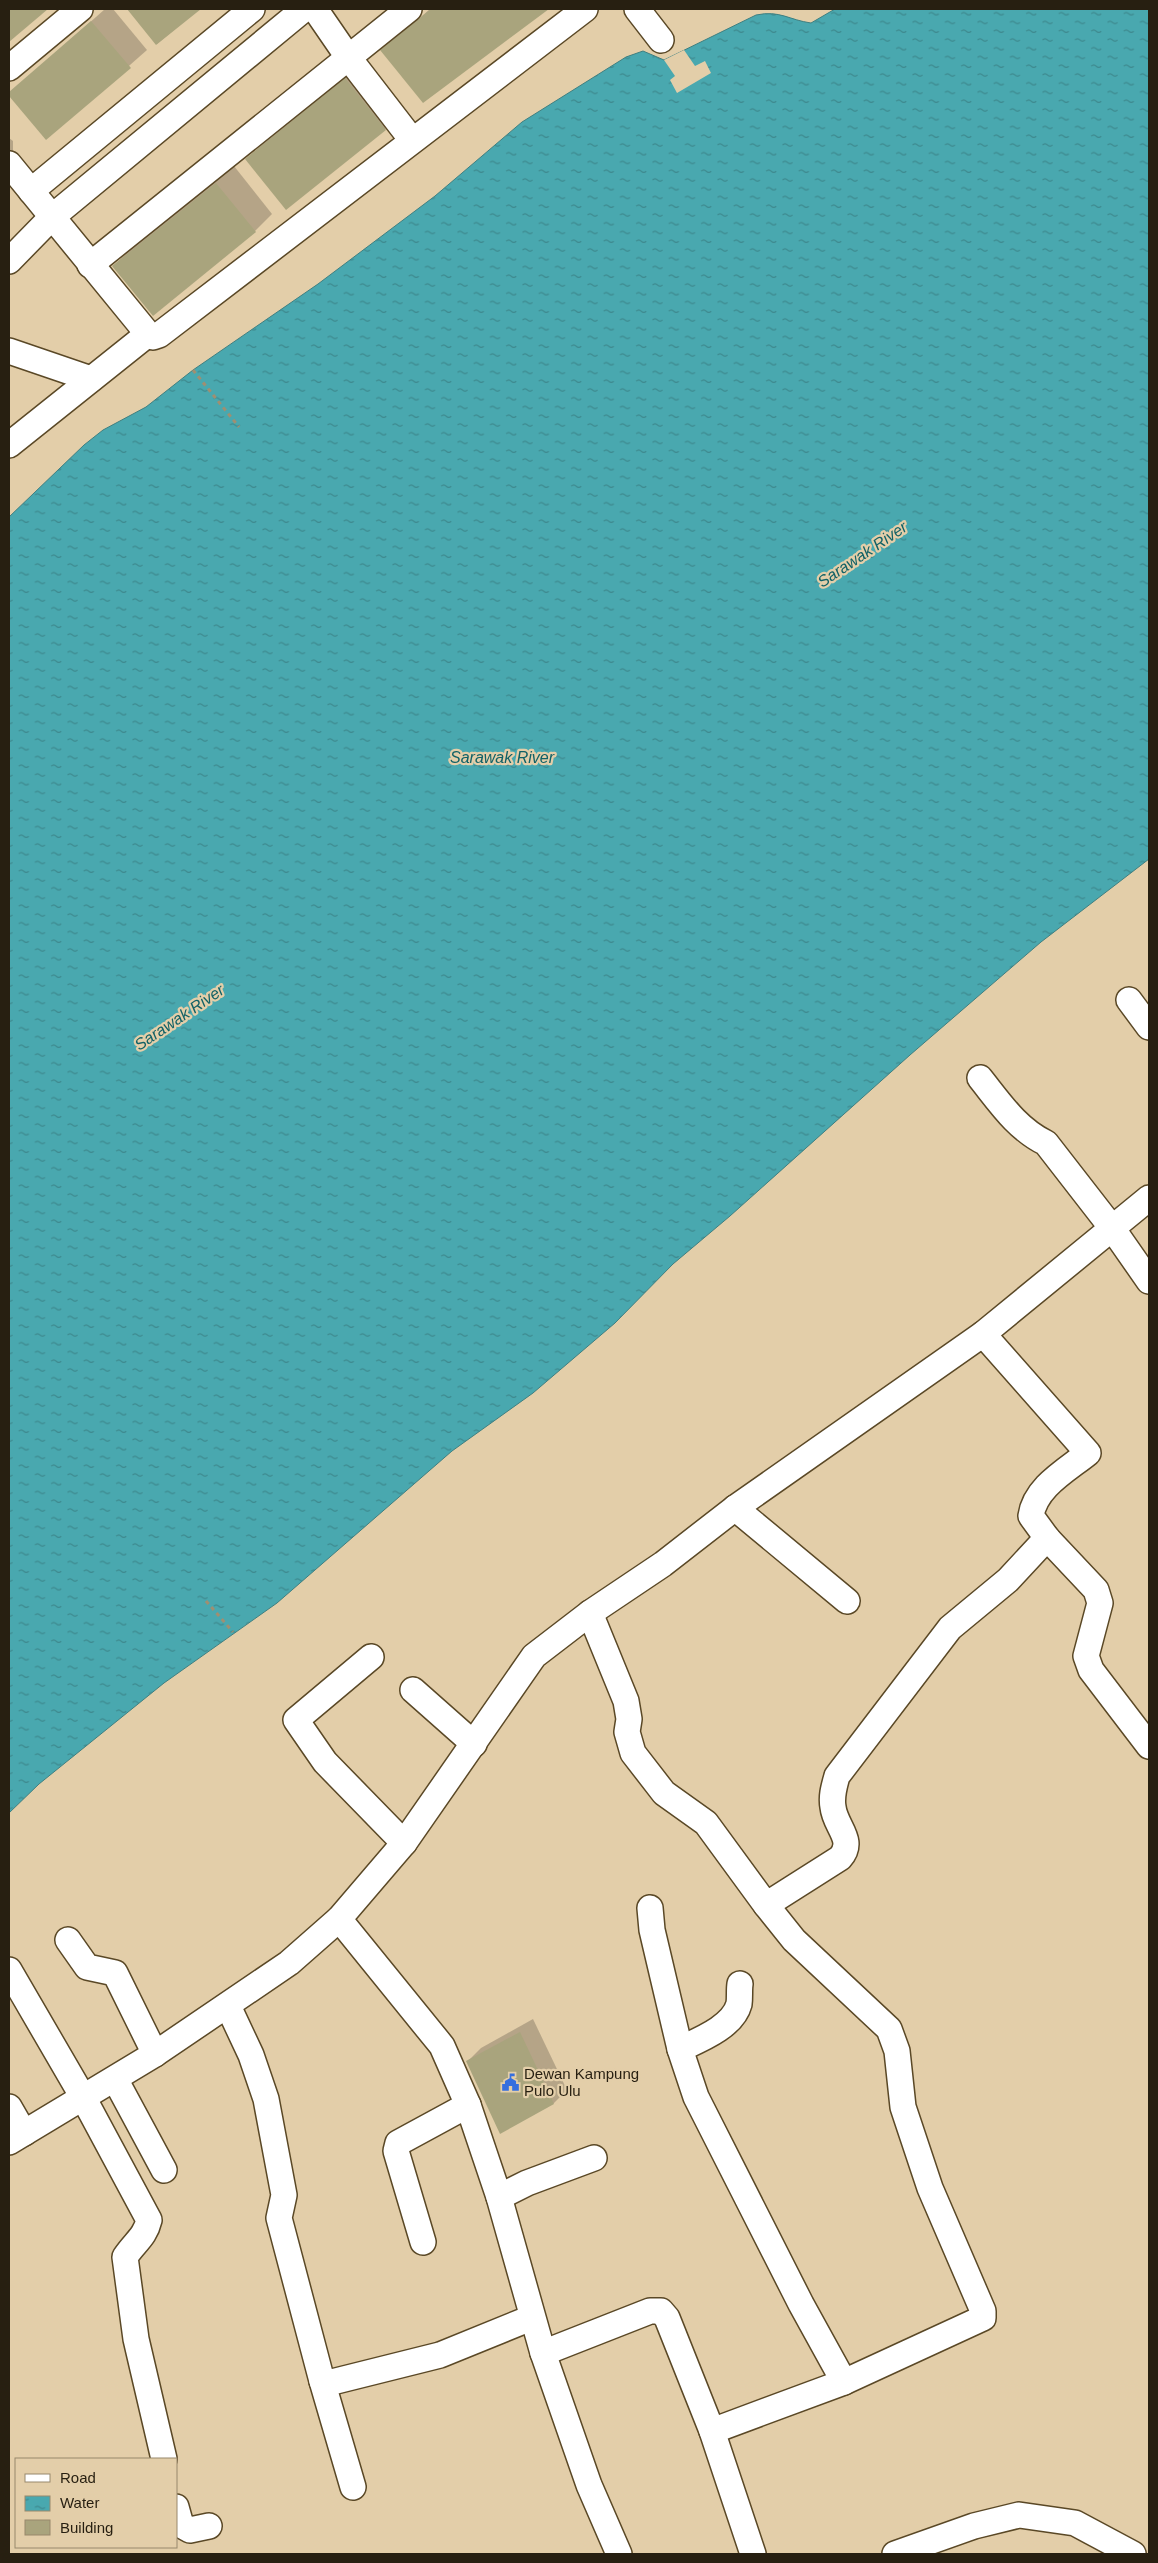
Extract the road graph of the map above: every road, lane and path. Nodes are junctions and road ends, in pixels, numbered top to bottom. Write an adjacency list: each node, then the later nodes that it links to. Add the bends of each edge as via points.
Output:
1 (80, 9): 10 (street)
2 (252, 9): 13 (street)
3 (304, 9): 14 (street)
4 (315, 9): 9 (street)
5 (409, 9): 9 (street)
6 (585, 9): 11 (street)
7 (637, 9): 8 (street)
8 (661, 40)
9 (348, 58): 11 (street); 16 (street)
10 (9, 68)
11 (412, 140): 17 (street, via 159,335 153,337)
12 (9, 164): 13 (street)
13 (31, 192): 14 (street)
14 (52, 217): 15 (street); 16 (street)
15 (9, 261)
16 (90, 265): 17 (street)
17 (148, 334): 20 (street)
18 (9, 351): 20 (street)
19 (193, 370): 21 (path)
20 (91, 379): 22 (street)
21 (239, 427)
22 (9, 445)
23 (1129, 1000): 24 (street)
24 (1149, 1027)
25 (980, 1078): 27 (street, via 1019,1126 1046,1143)
26 (1149, 1198): 27 (street)
27 (1112, 1228): 28 (street); 29 (street)
28 (1149, 1281)
29 (983, 1334): 30 (street); 31 (street, via 1088,1453 1042,1491 1033,1503 1031,1516)
30 (735, 1508): 33 (street); 34 (street, via 664,1564)
31 (1047, 1538): 39 (street, via 1096,1590 1100,1603 1086,1656 1091,1670); 41 (street, via 1008,1580 950,1628 837,1776 832,1794 833,1810 847,1841 846,1851)
32 (206, 1601): 35 (path)
33 (847, 1601)
34 (590, 1613): 38 (street, via 534,1656); 41 (street, via 626,1701 627,1732 634,1753 664,1794 706,1823)
35 (233, 1632)
36 (371, 1657): 40 (street, via 296,1720 325,1762)
37 (414, 1690): 38 (street)
38 (474, 1744): 40 (street)
39 (1149, 1746)
40 (404, 1842): 43 (street)
41 (766, 1905): 62 (street, via 794,1940 889,2029 897,2051 903,2107 930,2188 983,2311 983,2318 974,2323)
42 (650, 1908): 48 (street, via 652,1930)
43 (339, 1919): 47 (street, via 289,1963); 52 (street, via 434,2034)
44 (68, 1940): 49 (street, via 87,1967 115,1973)
45 (9, 1970): 51 (street)
46 (740, 1984): 48 (street, via 739,2004 734,2015 712,2033)
47 (228, 2006): 49 (street); 61 (street, via 251,2055 266,2099 284,2195 279,2218)
48 (680, 2050): 62 (street, via 696,2097)
49 (155, 2054): 50 (street)
50 (115, 2079): 51 (street); 56 (street)
51 (84, 2099): 54 (street); 64 (street, via 149,2220 146,2232 126,2257 136,2339)
52 (468, 2105): 57 (street); 58 (street, via 398,2143 396,2151)
53 (9, 2108): 54 (street)
54 (17, 2138)
55 (594, 2158): 57 (street)
56 (164, 2170)
57 (499, 2197): 59 (street)
58 (423, 2242)
59 (531, 2318): 60 (street); 61 (street, via 440,2355 369,2374 328,2383)
60 (543, 2353): 63 (street, via 650,2311 661,2311 667,2318); 68 (street, via 589,2485)
61 (322, 2381): 65 (street)
62 (844, 2382): 63 (street)
63 (712, 2431): 69 (street)
64 (164, 2458)
65 (352, 2487)
66 (178, 2514): 67 (street, via 181,2525 190,2530)
67 (208, 2526)
68 (619, 2554)
69 (753, 2554)
70 (895, 2554): 71 (street, via 974,2526 1019,2515 1075,2523)
71 (1134, 2554)

